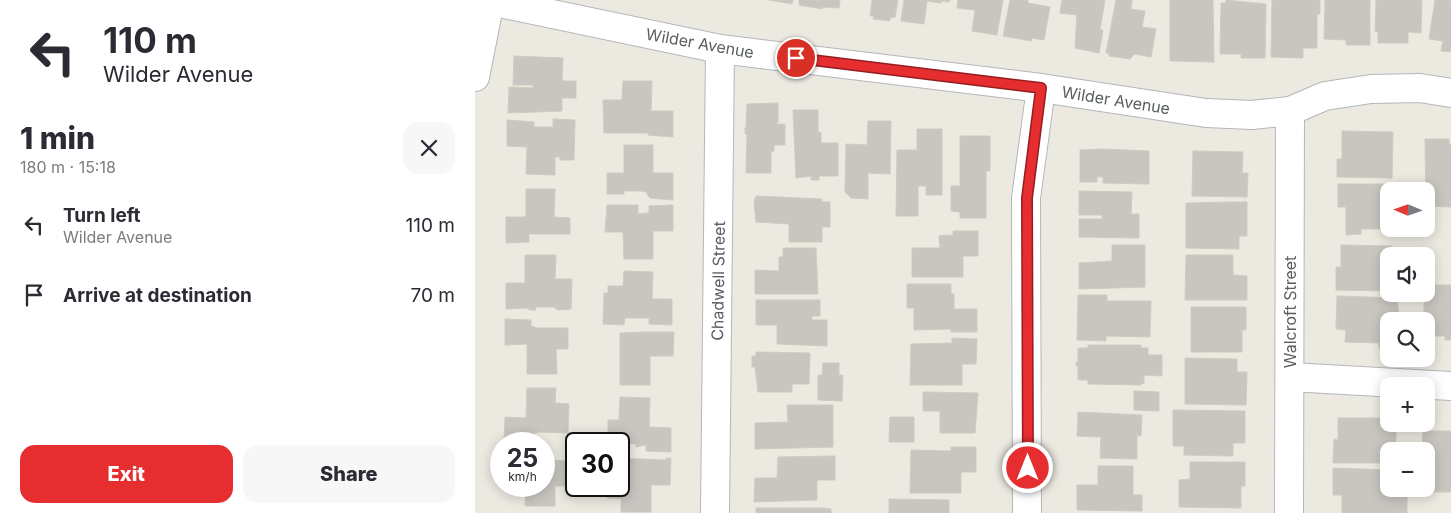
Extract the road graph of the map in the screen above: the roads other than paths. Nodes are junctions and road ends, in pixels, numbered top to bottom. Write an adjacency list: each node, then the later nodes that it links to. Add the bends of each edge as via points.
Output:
1 (487, 1): 2 (street, Wilder Avenue); 3 (street)
2 (721, 49): 4 (street, Wilder Avenue); 9 (street, Chadwell Street)
3 (475, 77)
4 (1041, 88): 6 (street, Wilder Avenue, via 1206,113 1252,115); 10 (street, via 1027,198)
5 (1451, 93): 6 (street, Wilder Avenue, via 1420,88 1371,89 1325,96)
6 (1290, 111): 7 (street, Walcroft Street)
7 (1290, 377): 8 (street); 11 (street, Walcroft Street)
8 (1451, 386)
9 (715, 513)
10 (1027, 513)
11 (1289, 513)

